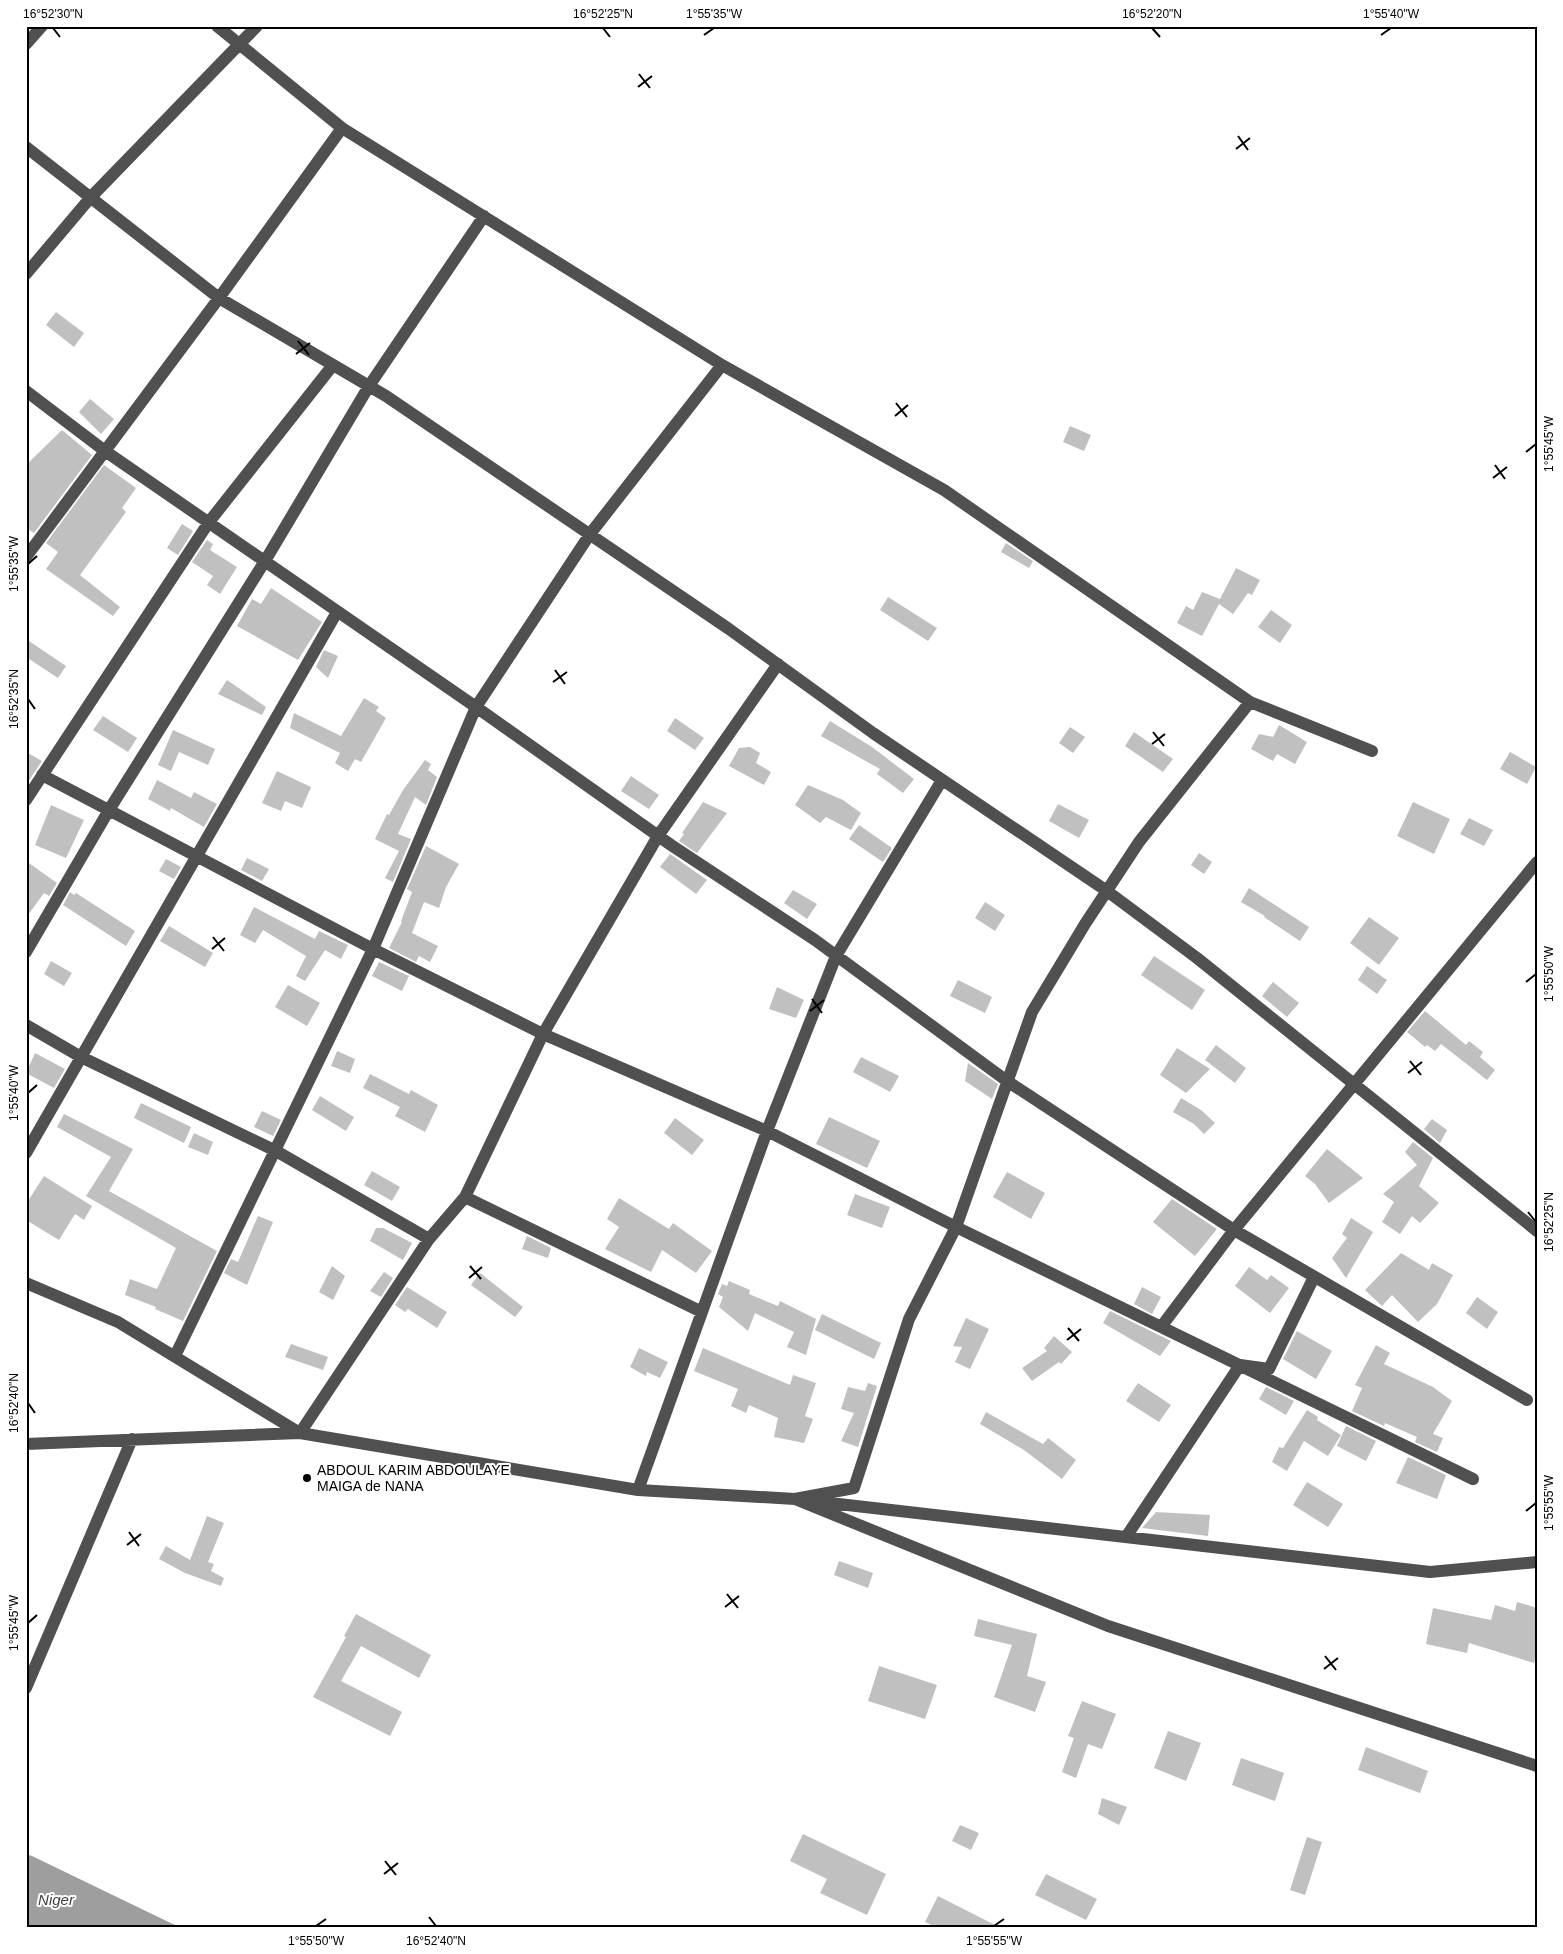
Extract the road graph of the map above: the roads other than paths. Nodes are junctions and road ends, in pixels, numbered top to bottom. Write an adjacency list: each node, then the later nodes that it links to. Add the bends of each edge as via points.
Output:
1 (42, 26): 4 (street)
2 (217, 26): 5 (street)
3 (257, 26): 5 (street)
4 (26, 44)
5 (239, 44): 6 (street); 8 (street)
6 (342, 128): 9 (street); 11 (street)
7 (26, 147): 8 (street)
8 (90, 197): 10 (street); 11 (street)
9 (484, 216): 13 (street); 14 (street)
10 (26, 274)
11 (219, 298): 12 (street); 16 (street)
12 (332, 364): 14 (street); 17 (street)
13 (722, 365): 18 (street); 23 (street, via 944,490)
14 (369, 386): 18 (street); 20 (street)
15 (26, 392): 16 (street)
16 (105, 452): 17 (street); 19 (street)
17 (209, 522): 20 (street); 26 (street)
18 (590, 534): 22 (street); 24 (street)
19 (26, 557)
20 (265, 561): 21 (street); 29 (street)
21 (338, 612): 24 (street); 31 (street)
22 (778, 664): 27 (street); 30 (street)
23 (1250, 702): 25 (street); 33 (street, via 1139,842)
24 (476, 707): 30 (street); 34 (street)
25 (1372, 751)
26 (42, 775): 28 (street); 29 (street)
27 (942, 780): 33 (street); 36 (street)
28 (26, 800)
29 (109, 810): 31 (street); 35 (street)
30 (658, 836): 36 (street); 38 (street)
31 (197, 856): 34 (street); 39 (street)
32 (1537, 862): 41 (street)
33 (1107, 891): 40 (street, via 1032,1012); 41 (street)
34 (373, 949): 38 (street); 43 (street)
35 (26, 952)
36 (836, 956): 40 (street); 42 (street)
37 (26, 1025): 39 (street)
38 (543, 1034): 42 (street); 45 (street)
39 (81, 1057): 43 (street); 44 (street)
40 (1007, 1081): 46 (street); 47 (street)
41 (1354, 1083): 47 (street); 48 (street)
42 (767, 1131): 46 (street); 52 (street)
43 (276, 1151): 49 (street); 54 (street)
44 (26, 1153)
45 (465, 1196): 49 (street); 52 (street)
46 (956, 1227): 53 (street); 62 (street, via 909,1319 854,1488)
47 (1234, 1230): 50 (street); 53 (street)
48 (1537, 1231)
49 (429, 1239): 57 (street)
50 (1314, 1277): 55 (street, via 1269,1369); 56 (street)
51 (26, 1283): 54 (street, via 118,1322)
52 (702, 1312): 61 (street)
53 (1162, 1327): 55 (street)
54 (175, 1356): 57 (street)
55 (1240, 1365): 60 (street); 63 (street)
56 (1527, 1400)
57 (300, 1433): 58 (street); 61 (street)
58 (132, 1439): 59 (street); 65 (street)
59 (26, 1444)
60 (1474, 1479)
61 (638, 1490): 62 (street)
62 (795, 1499): 63 (street); 66 (street, via 1108,1626)
63 (1126, 1537): 64 (street, via 1430,1572)
64 (1537, 1562)
65 (26, 1688)
66 (1537, 1766)

